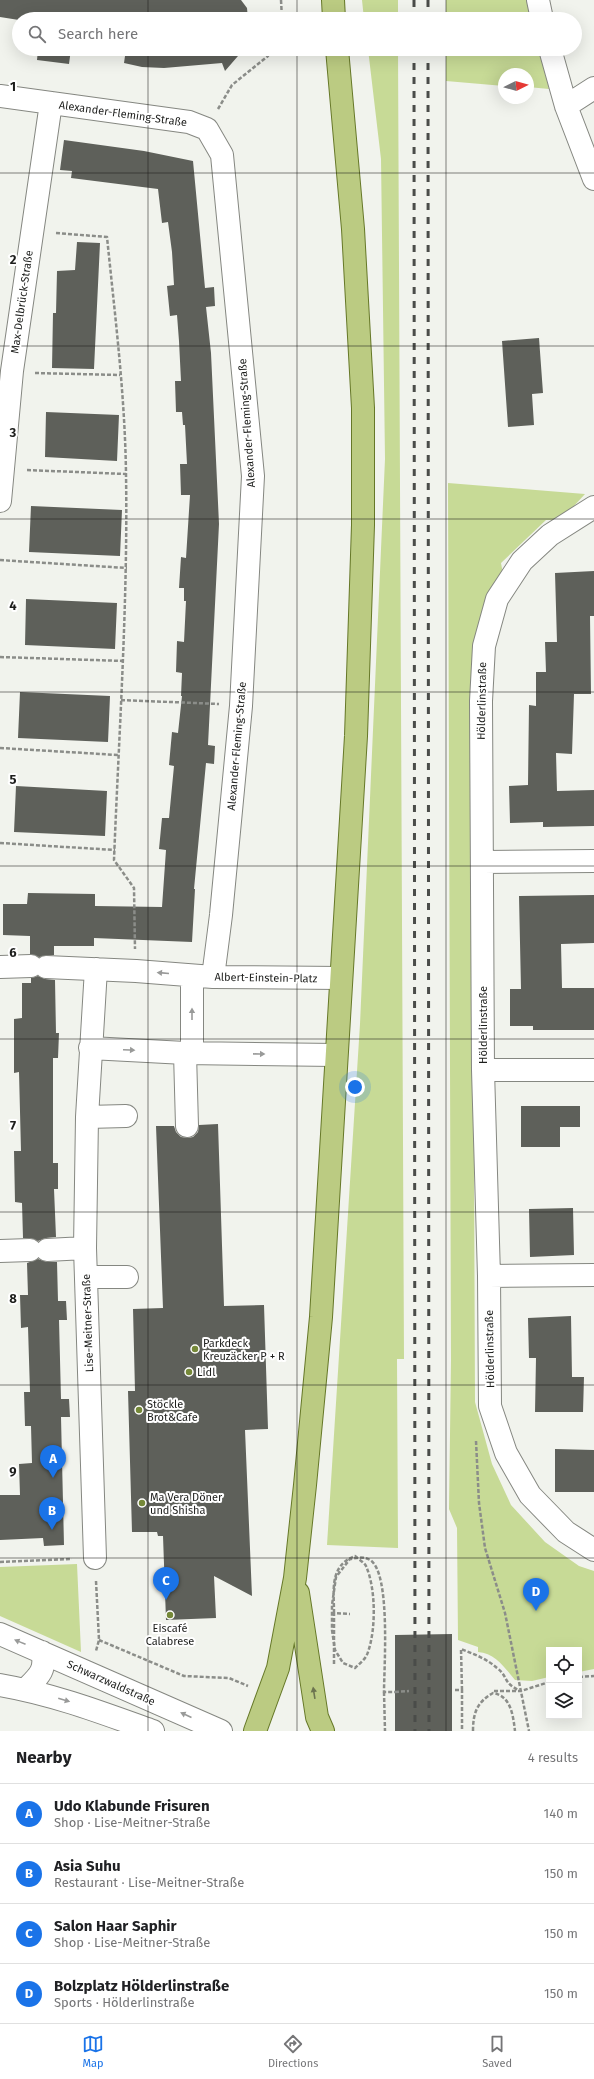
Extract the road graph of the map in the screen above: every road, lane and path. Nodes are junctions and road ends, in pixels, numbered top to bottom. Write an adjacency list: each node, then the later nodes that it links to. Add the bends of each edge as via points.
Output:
1 (281, 0): 4 (path)
2 (332, 0): 5 (main road)
3 (538, 0): 6 (street)
4 (282, 12)
5 (333, 12)
6 (541, 12)
7 (268, 56): 14 (path, via 232,85)
8 (338, 56): 41 (main road, via 357,300 362,408 363,517 356,736)
9 (552, 56): 13 (street)
10 (594, 88): 13 (street)
11 (0, 96): 12 (street, Alexander-Fleming-Straße)
12 (51, 103): 14 (street, Alexander-Fleming-Straße, via 189,122); 16 (street, Max-Delbrück-Straße)
13 (566, 106): 15 (street)
14 (207, 129): 29 (street, Alexander-Fleming-Straße, via 222,155 253,476)
15 (594, 179)
16 (32, 231): 18 (path, via 108,236); 19 (street, Max-Delbrück-Straße)
17 (29, 373): 18 (path)
18 (120, 375): 21 (path, via 124,402)
19 (5, 392): 22 (street, Max-Delbrück-Straße)
20 (24, 470): 21 (path)
21 (126, 474): 25 (path)
22 (0, 501)
23 (594, 508): 35 (street, Hölderlinstraße, via 550,535 522,561 497,599 484,646 481,693)
24 (0, 560): 25 (path)
25 (127, 568): 27 (path)
26 (0, 657): 27 (path)
27 (124, 661): 28 (path)
28 (121, 700): 29 (path); 31 (path)
29 (241, 706): 40 (street, Alexander-Fleming-Straße)
30 (0, 748): 31 (path)
31 (118, 754): 33 (path)
32 (0, 843): 33 (path)
33 (115, 850): 38 (path, via 114,860 134,888)
34 (594, 861): 35 (street)
35 (483, 862): 45 (street, Hölderlinstraße)
36 (0, 967): 37 (street, Albert-Einstein-Platz)
37 (96, 969): 38 (street, Albert-Einstein-Platz); 42 (street, Lise-Meitner-Straße)
38 (136, 971): 39 (street, Albert-Einstein-Platz, one-way to 38)
39 (192, 976): 40 (street, Albert-Einstein-Platz); 43 (street, one-way to 39)
40 (213, 977): 41 (street, Albert-Einstein-Platz)
41 (341, 978): 44 (main road)
42 (90, 1048): 43 (street, one-way to 43); 48 (street, Lise-Meitner-Straße)
43 (188, 1053): 44 (street, one-way to 44); 49 (street)
44 (336, 1055): 60 (main road, via 321,1317)
45 (483, 1070): 46 (street); 53 (street, Hölderlinstraße)
46 (594, 1070)
47 (126, 1116): 48 (street)
48 (87, 1117): 50 (street, Lise-Meitner-Straße)
49 (187, 1126)
50 (85, 1248): 51 (street); 55 (street, Lise-Meitner-Straße)
51 (0, 1251)
52 (594, 1275): 53 (street)
53 (489, 1276): 57 (street, Hölderlinstraße, via 490,1406 506,1453 530,1495 566,1532)
54 (127, 1277): 55 (street)
55 (87, 1278): 58 (street, Lise-Meitner-Straße)
56 (476, 1437): 78 (path, via 485,1548 505,1614)
57 (594, 1550)
58 (95, 1558): 59 (path); 64 (path)
59 (0, 1562)
60 (295, 1578): 82 (main road, via 278,1668); 83 (main road, one-way to 60, via 318,1717)
61 (334, 1613): 62 (path); 66 (path); 79 (path, bridge, via 334,1606 334,1599 334,1592 334,1578 344,1560 355,1556 360,1561 366,1565 373,1602 373,1628 368,1652 362,1662 354,1668 343,1663 335,1650 332,1604 333,1598 334,1591 335,1584 336,1577 350,1559 356,1558 362,1557 372,1560 380,1573 384,1593)
62 (350, 1614)
63 (0, 1634): 65 (street, Schwarzwaldstraße, one-way to 63)
64 (99, 1640): 67 (path); 70 (path, via 184,1676)
65 (42, 1652): 67 (street, Schwarzwaldstraße); 73 (street, via 45,1663 39,1676)
66 (334, 1667)
67 (91, 1675): 81 (street, Schwarzwaldstraße, one-way to 67)
68 (594, 1676): 69 (path)
69 (582, 1677)
70 (229, 1678)
71 (546, 1683): 78 (path)
72 (0, 1685): 73 (street)
73 (26, 1689): 80 (street, one-way to 80, via 82,1705)
74 (455, 1690): 75 (path)
75 (462, 1690): 78 (path, via 461,1649 478,1655 498,1668 510,1686); 85 (path)
76 (409, 1691): 79 (path, bridge)
77 (494, 1691): 78 (path)
78 (522, 1691): 88 (path)
79 (384, 1692): 84 (path)
80 (153, 1731)
81 (221, 1731)
82 (255, 1731)
83 (323, 1731)
84 (385, 1731)
85 (462, 1731)
86 (472, 1731): 87 (path, via 475,1711 480,1701 493,1693 506,1699 513,1715)
87 (515, 1731)
88 (529, 1731)

